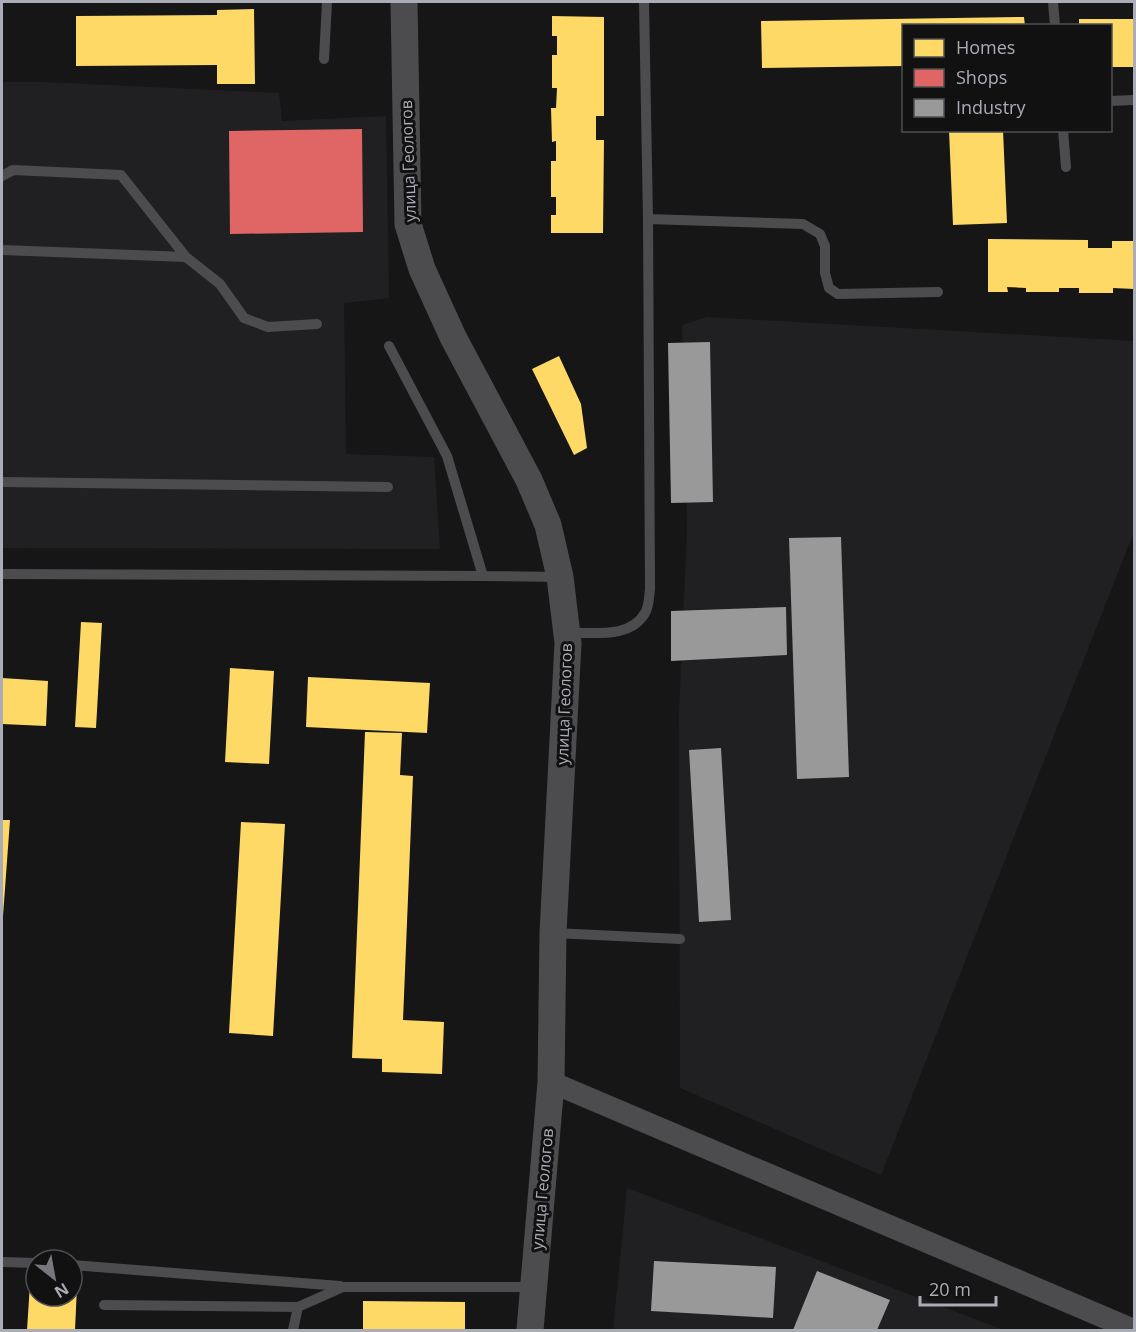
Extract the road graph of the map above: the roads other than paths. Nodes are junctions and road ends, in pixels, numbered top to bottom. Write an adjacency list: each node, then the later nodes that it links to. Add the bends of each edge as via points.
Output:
1 (327, 2): 6 (lane)
2 (404, 2): 22 (street, улица Геологов, via 408,224 422,269 453,337 529,480 548,525)
3 (644, 2): 12 (lane)
4 (1053, 2): 5 (lane)
5 (1055, 24)
6 (324, 59)
7 (1112, 100): 8 (lane)
8 (1134, 100)
9 (1063, 132): 10 (lane)
10 (1066, 167)
11 (2, 176): 14 (lane, via 13,170 121,175)
12 (648, 219): 15 (lane, via 803,224 820,234 829,288 838,294); 23 (lane, via 650,589 646,611 636,624 619,632)
13 (2, 250): 14 (lane)
14 (186, 256): 16 (lane, via 220,284 244,318 268,327)
15 (938, 292)
16 (317, 324)
17 (389, 346): 21 (lane, via 447,456)
18 (2, 482): 19 (lane)
19 (388, 487)
20 (2, 574): 21 (lane)
21 (483, 576): 22 (lane)
22 (561, 578): 23 (street, улица Геологов)
23 (567, 633): 24 (street, улица Геологов)
24 (554, 933): 25 (lane); 26 (street, улица Геологов)
25 (680, 939)
26 (551, 1082): 31 (street, улица Геологов); 36 (street)
27 (2, 1262): 28 (lane)
28 (24, 1263)
29 (84, 1266): 30 (lane)
30 (343, 1287): 31 (lane); 33 (lane)
31 (534, 1287): 35 (street, улица Геологов)
32 (104, 1305): 33 (lane)
33 (298, 1307): 34 (lane)
34 (293, 1330)
35 (530, 1330)
36 (1134, 1330)

